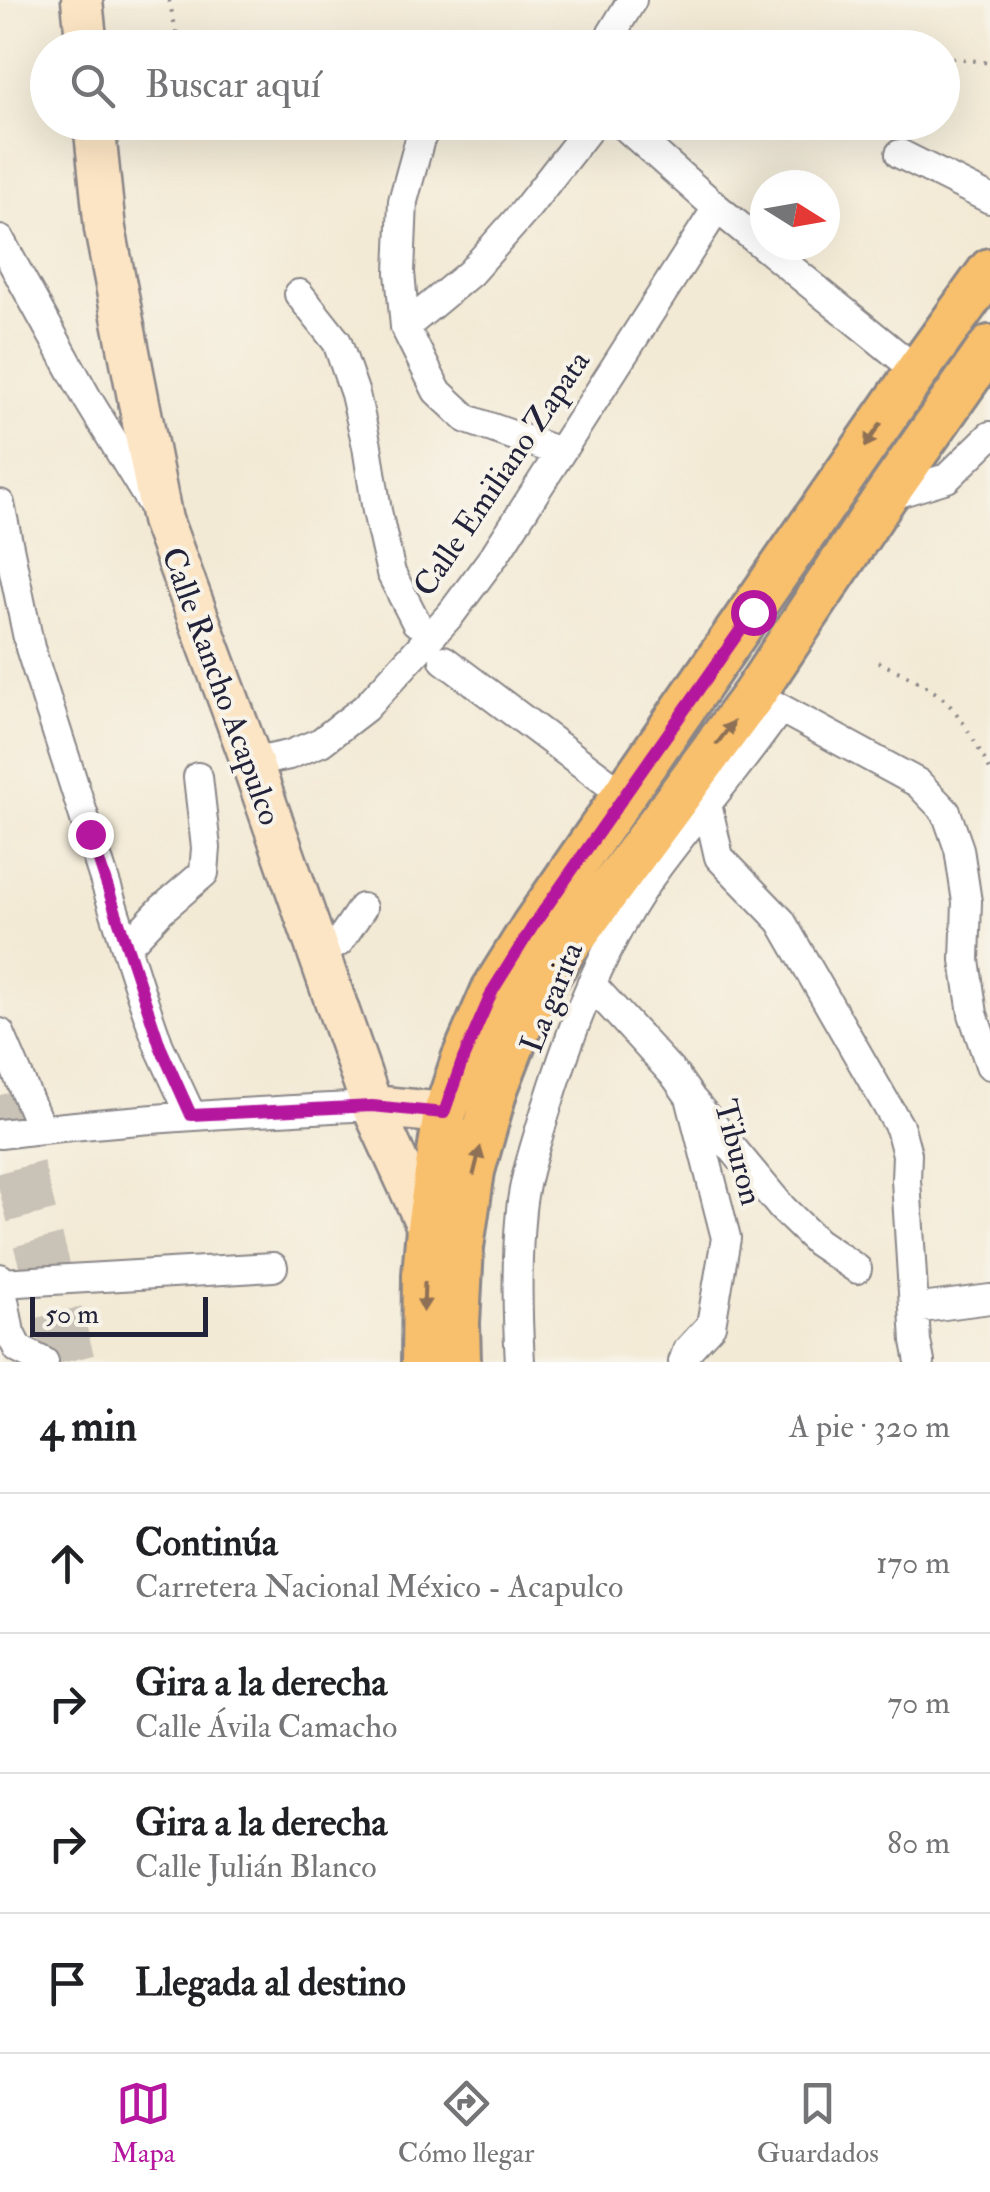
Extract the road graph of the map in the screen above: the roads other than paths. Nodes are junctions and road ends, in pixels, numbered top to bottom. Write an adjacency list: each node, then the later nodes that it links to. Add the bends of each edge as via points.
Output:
1 (82, 0): 3 (main road)
2 (632, 0): 4 (street)
3 (85, 30)
4 (614, 30)
5 (96, 140): 22 (main road, Calle Rancho Acapulco, via 105,228)
6 (419, 140): 15 (street, via 402,201)
7 (580, 140): 15 (street, via 470,273)
8 (640, 140): 11 (street)
9 (900, 154): 10 (street)
10 (990, 200)
11 (717, 208): 17 (street); 19 (street, Calle Emiliano Zapata)
12 (0, 240): 22 (street)
13 (990, 270): 17 (main road)
14 (299, 294): 23 (street, via 337,342 355,394 391,573)
15 (406, 327): 19 (street, via 437,391 467,419)
16 (990, 346): 20 (main road)
17 (917, 371): 28 (main road, one-way to 28)
18 (990, 436): 20 (street, via 947,478)
19 (560, 452): 26 (street, Calle Emiliano Zapata, via 451,614 365,708 321,742)
20 (885, 497): 25 (main road)
21 (0, 504): 32 (street, via 30,648)
22 (162, 520): 26 (main road, Calle Rancho Acapulco)
23 (416, 622)
24 (444, 660): 28 (street)
25 (767, 701): 29 (street, La garita, via 757,742); 30 (street, via 918,783 946,812); 52 (main road, one-way to 25, via 462,1247 473,1172 526,1012 563,952)
26 (252, 763): 33 (main road, Calle Rancho Acapulco)
27 (198, 777): 32 (street, via 204,873)
28 (624, 794): 40 (main road, via 493,990)
29 (707, 804): 34 (street, La garita, via 657,867); 49 (street, via 719,857 781,921 900,1128)
30 (978, 898): 35 (street, via 966,960)
31 (362, 908): 33 (street, via 340,942)
32 (126, 946): 41 (street)
33 (319, 954): 39 (main road, Calle Rancho Acapulco)
34 (591, 984): 38 (street, Tiburon); 53 (street, La garita, via 558,1071 521,1207)
35 (981, 1017): 37 (street)
36 (0, 1033): 42 (street)
37 (990, 1065)
38 (690, 1097): 46 (street, via 782,1208); 54 (street, Tiburon, via 726,1238 712,1325)
39 (372, 1106): 40 (main road); 41 (street); 44 (main road, Calle Rancho Acapulco)
40 (444, 1113): 44 (main road)
41 (191, 1115): 42 (street)
42 (41, 1129): 43 (street)
43 (0, 1134)
44 (428, 1228): 51 (main road, one-way to 51)
45 (273, 1267): 47 (street)
46 (857, 1269)
47 (0, 1281): 50 (street, via 18,1349)
48 (990, 1299): 49 (street)
49 (914, 1308): 55 (street)
50 (44, 1362)
51 (424, 1362)
52 (459, 1362)
53 (520, 1362)
54 (683, 1362)
55 (920, 1362)

